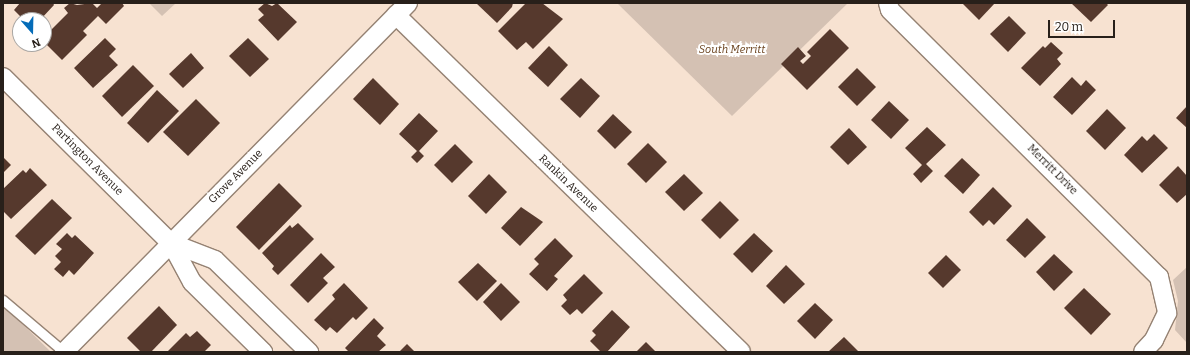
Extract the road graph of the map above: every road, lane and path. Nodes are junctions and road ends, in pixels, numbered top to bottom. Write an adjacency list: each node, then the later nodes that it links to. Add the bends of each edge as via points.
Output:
1 (888, 3): 10 (street, Merritt Drive, via 890,10 1159,277 1167,313 1154,340)
2 (402, 9): 4 (street, Grove Avenue); 9 (street, Rankin Avenue)
3 (3, 77): 4 (street, Partington Avenue)
4 (172, 243): 6 (street, Grove Avenue); 7 (street, Partington Avenue, via 192,282); 8 (street, Partington Avenue, via 215,260)
5 (3, 300): 6 (lane)
6 (64, 352)
7 (263, 352)
8 (308, 352)
9 (741, 352)
10 (1143, 352)

